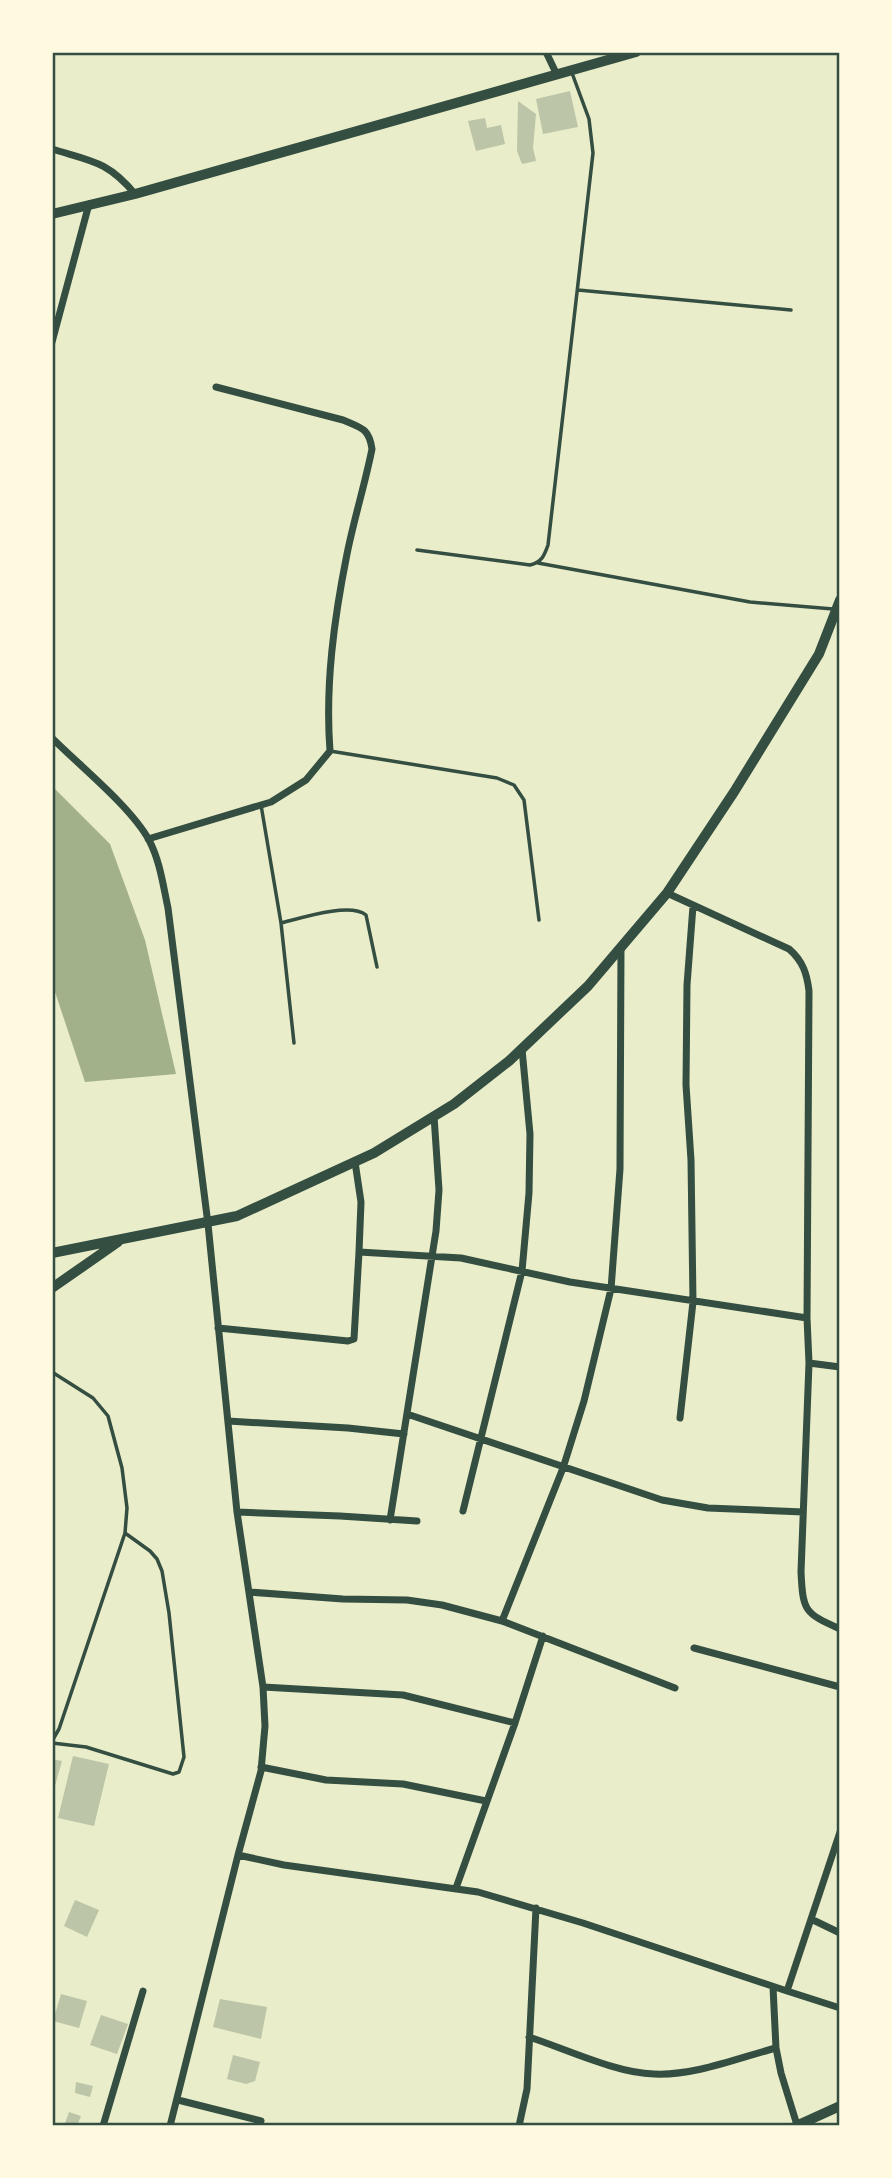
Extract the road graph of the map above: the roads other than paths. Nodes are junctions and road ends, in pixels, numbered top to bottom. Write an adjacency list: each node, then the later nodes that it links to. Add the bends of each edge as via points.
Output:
1 (546, 52): 4 (street)
2 (630, 53): 3 (street)
3 (571, 71): 4 (street); 9 (lane, via 589,118 593,153)
4 (557, 75): 6 (street)
5 (52, 149): 6 (street, via 109,169)
6 (135, 194): 7 (street)
7 (89, 204): 8 (street); 11 (street)
8 (52, 214)
9 (578, 290): 10 (lane); 14 (lane, via 548,545)
10 (791, 310)
11 (52, 342)
12 (216, 387): 17 (street, via 343,420 370,435 372,449 347,553 331,657)
13 (417, 550): 14 (lane)
14 (538, 563): 15 (lane, via 750,602)
15 (838, 605): 20 (street, via 818,654 786,709)
16 (52, 738): 19 (street, via 119,803)
17 (330, 751): 18 (street, via 292,791); 22 (lane, via 497,778 514,785 524,800)
18 (261, 805): 19 (street); 23 (lane)
19 (148, 839): 30 (street, via 168,908)
20 (667, 893): 21 (street); 24 (street)
21 (693, 906): 38 (street, via 686,1085); 39 (street, via 789,949 806,972)
22 (539, 920)
23 (281, 923): 25 (lane, via 348,909 361,911 366,915); 26 (lane)
24 (621, 948): 27 (street); 37 (street, via 620,1169)
25 (377, 967)
26 (294, 1043)
27 (522, 1049): 28 (street); 35 (street, via 530,1134)
28 (435, 1116): 29 (street); 34 (street, via 439,1190)
29 (355, 1162): 30 (street, via 237,1216); 32 (street, via 361,1202)
30 (208, 1224): 31 (street); 40 (street)
31 (120, 1241): 33 (street); 36 (street)
32 (359, 1252): 34 (street); 40 (street, via 354,1339)
33 (52, 1253)
34 (432, 1255): 35 (street); 44 (street)
35 (522, 1271): 37 (street); 48 (street)
36 (52, 1288)
37 (611, 1289): 38 (street); 49 (street)
38 (693, 1302): 39 (street); 45 (street)
39 (807, 1318): 41 (street)
40 (218, 1328): 46 (street)
41 (809, 1363): 42 (street); 52 (street)
42 (839, 1367)
43 (52, 1372): 55 (lane, via 93,1398 108,1416 122,1468)
44 (407, 1415): 47 (street); 48 (street)
45 (680, 1418)
46 (228, 1421): 47 (street); 51 (street)
47 (404, 1434): 53 (street)
48 (481, 1440): 49 (street); 50 (street)
49 (563, 1468): 52 (street, via 680,1504); 57 (street)
50 (463, 1511)
51 (237, 1512): 53 (street); 56 (street)
52 (803, 1512): 58 (street, via 802,1597 814,1617)
53 (390, 1520): 54 (street)
54 (416, 1521)
55 (125, 1533): 65 (lane); 65 (lane, via 150,1551 162,1572 183,1766 173,1774 86,1747)
56 (249, 1592): 57 (street, via 407,1600); 61 (street)
57 (502, 1621): 59 (street)
58 (839, 1629)
59 (543, 1636): 63 (street); 64 (street)
60 (694, 1648): 62 (street)
61 (263, 1687): 64 (street, via 403,1695); 66 (street)
62 (839, 1687)
63 (675, 1688)
64 (515, 1723): 67 (street)
65 (52, 1742)
66 (261, 1767): 67 (street, via 326,1780 402,1784); 69 (street)
67 (486, 1801): 70 (street)
68 (839, 1832): 72 (street)
69 (238, 1855): 70 (street); 80 (street)
70 (456, 1888): 71 (street)
71 (536, 1908): 74 (street); 78 (street)
72 (811, 1919): 73 (street); 76 (street)
73 (839, 1933)
74 (774, 1987): 76 (street); 79 (street)
75 (143, 1991): 84 (street)
76 (787, 1991): 77 (street)
77 (839, 2008)
78 (529, 2037): 79 (street, via 631,2071 657,2074 686,2072); 86 (street, via 527,2089)
79 (776, 2048): 83 (street)
80 (178, 2100): 82 (street); 85 (street)
81 (839, 2106): 83 (street)
82 (261, 2121)
83 (797, 2125)
84 (103, 2126)
85 (170, 2126)
86 (519, 2126)

